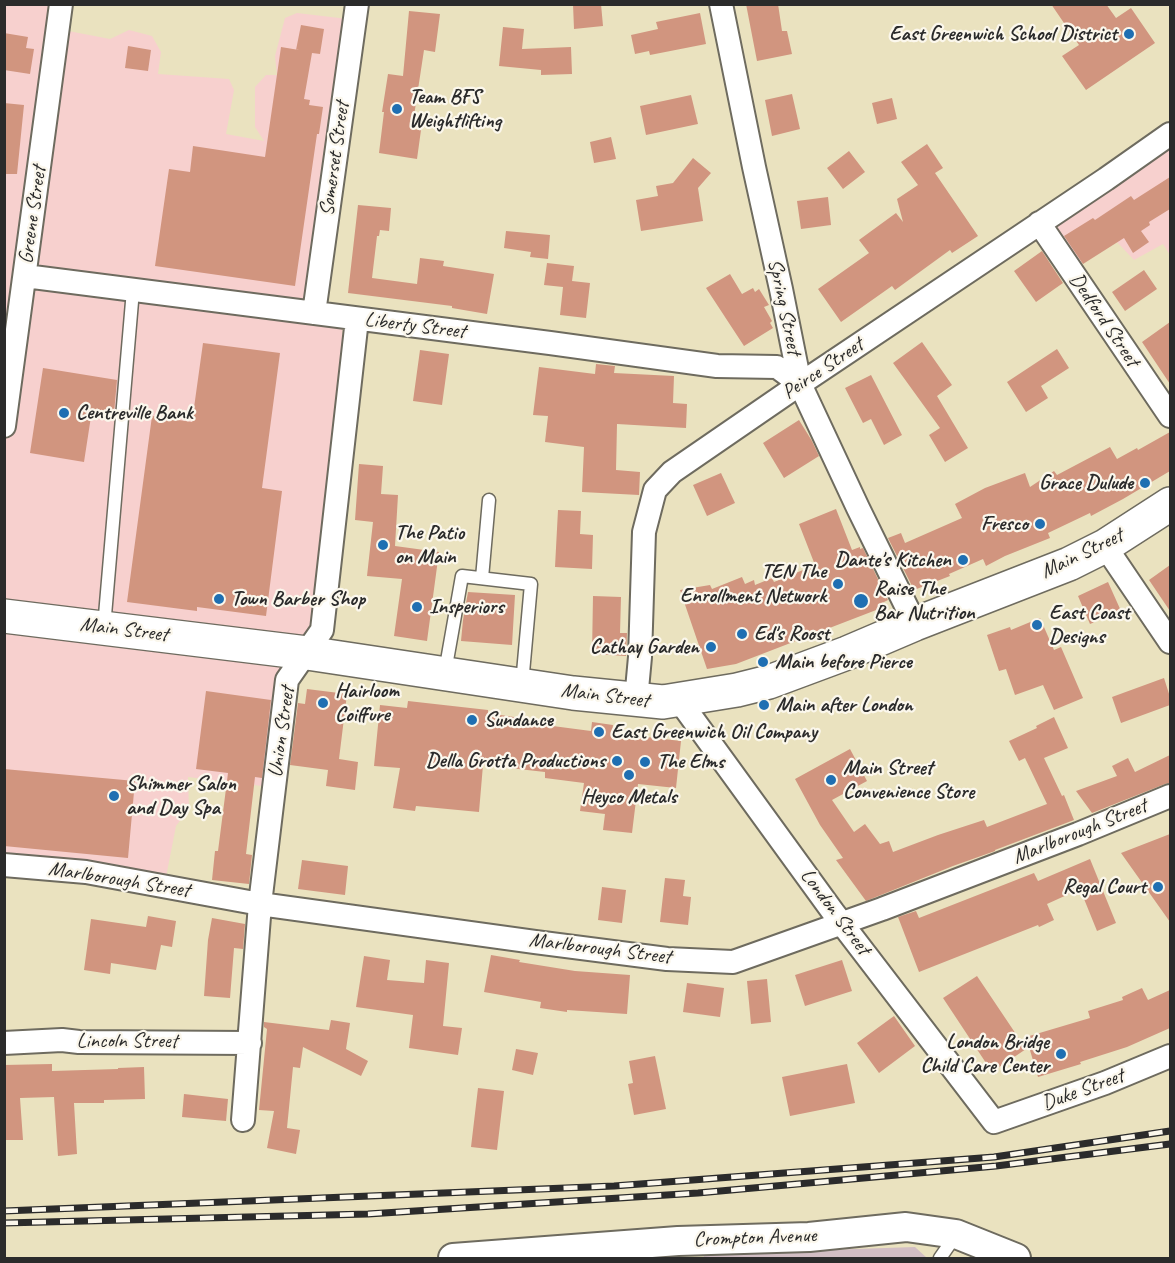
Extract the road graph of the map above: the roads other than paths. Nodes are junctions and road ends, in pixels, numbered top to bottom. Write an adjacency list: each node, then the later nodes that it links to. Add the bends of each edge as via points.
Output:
1 (61, 4): 6 (street, Greene Street)
2 (357, 4): 8 (street, Somerset Street)
3 (721, 4): 10 (street, Spring Street)
4 (1170, 134): 5 (street, Peirce Street)
5 (1039, 223): 10 (street, Peirce Street); 11 (street, Dedford Street)
6 (25, 276): 7 (street, Liberty Street); 12 (street, Greene Street)
7 (133, 290): 8 (street, Liberty Street); 19 (lane)
8 (314, 313): 9 (street, Liberty Street)
9 (357, 319): 10 (street, Liberty Street, via 717,366 777,367); 21 (street, Union Street, via 322,630)
10 (800, 384): 18 (street, Spring Street); 24 (street, Peirce Street, via 672,472 655,490 644,532)
11 (1170, 416)
12 (4, 426)
13 (489, 500): 16 (lane)
14 (1170, 504): 15 (main road, Main Street)
15 (1105, 546): 18 (main road, Main Street); 20 (street)
16 (482, 578): 22 (lane, via 462,576); 23 (lane, via 531,584)
17 (4, 616): 19 (main road, Main Street)
18 (915, 624): 25 (main road, Main Street, via 769,682)
19 (104, 628): 21 (main road, Main Street)
20 (1170, 642)
21 (307, 653): 22 (main road, Main Street); 28 (street, Union Street, via 287,680)
22 (445, 674): 23 (main road, Main Street)
23 (522, 685): 24 (main road, Main Street)
24 (636, 700): 25 (main road, Main Street)
25 (679, 700): 29 (street, London Street)
26 (1170, 796): 29 (street, Marlborough Street)
27 (4, 865): 28 (street, Marlborough Street, via 86,872)
28 (260, 904): 29 (street, Marlborough Street, via 667,959 733,962); 31 (street, Union Street)
29 (843, 923): 34 (street, London Street)
30 (4, 1042): 31 (street, Lincoln Street)
31 (250, 1043): 33 (street, Union Street)
32 (1170, 1056): 34 (street, Duke Street)
33 (243, 1120)
34 (994, 1122)
35 (956, 1234): 36 (street, Crompton Avenue, via 906,1227 809,1237 678,1241); 37 (lane); 38 (street, Crompton Avenue)
36 (453, 1258)
37 (940, 1258)
38 (1016, 1258)

